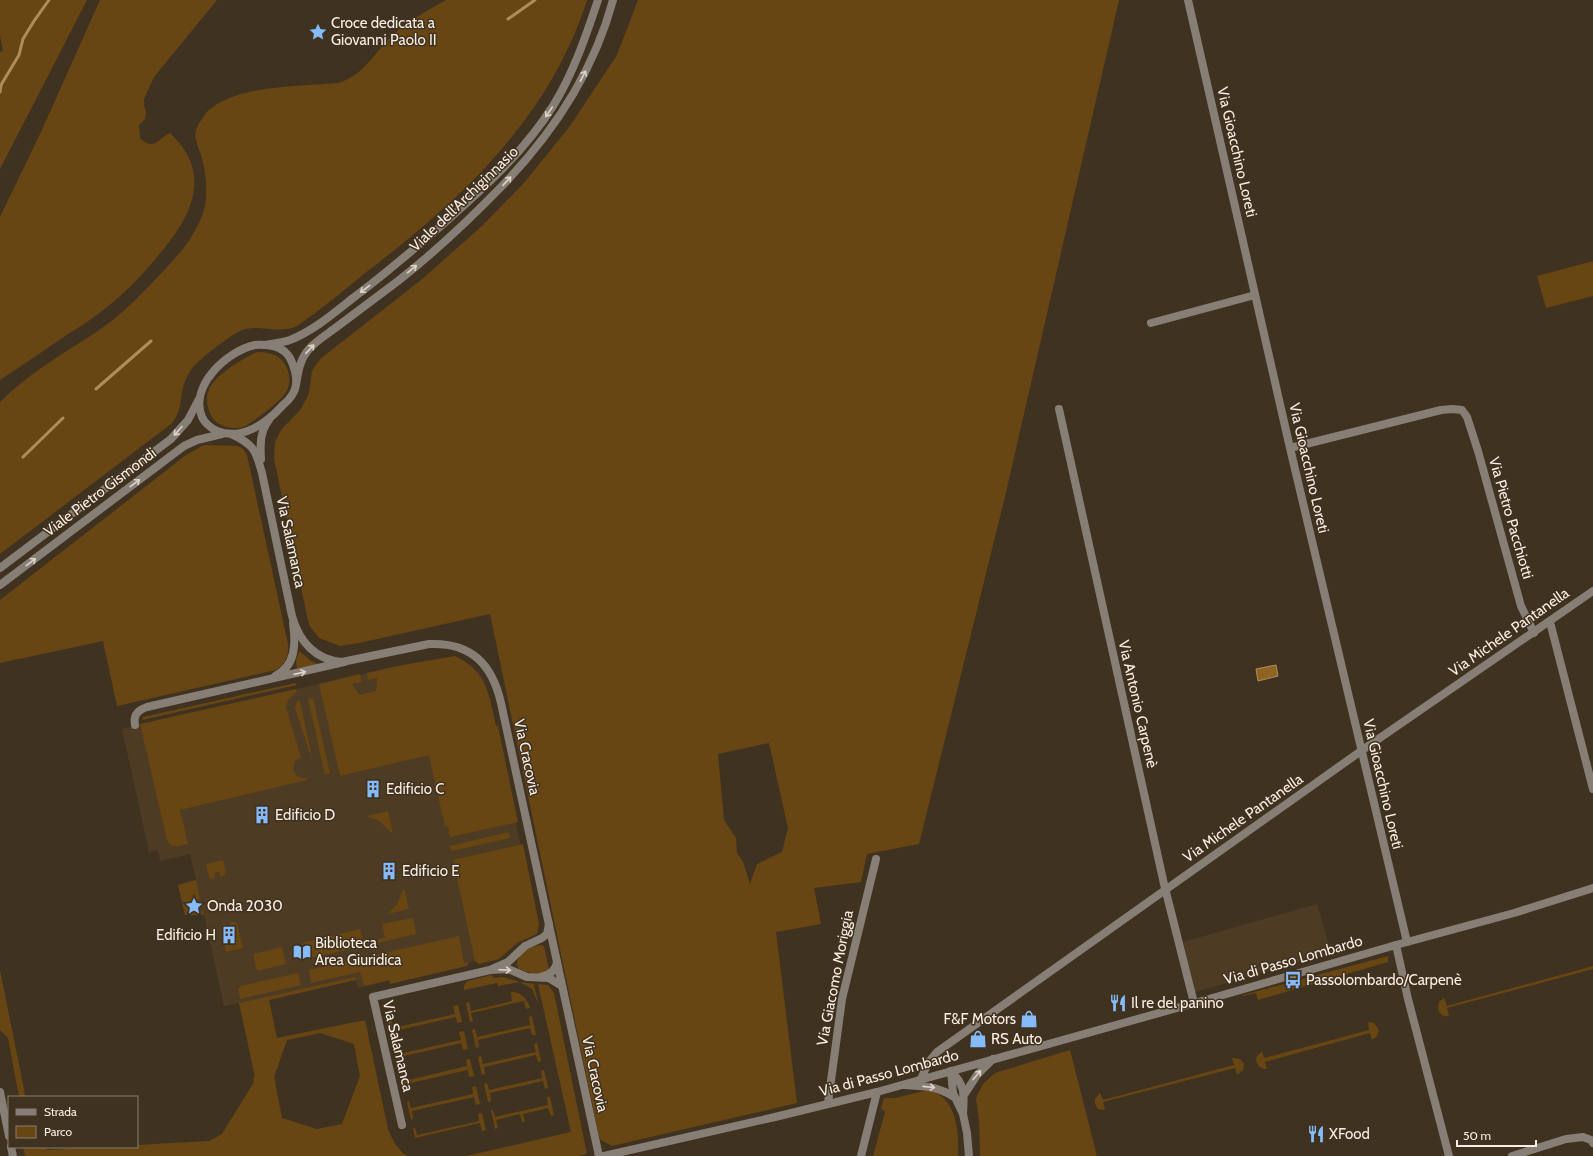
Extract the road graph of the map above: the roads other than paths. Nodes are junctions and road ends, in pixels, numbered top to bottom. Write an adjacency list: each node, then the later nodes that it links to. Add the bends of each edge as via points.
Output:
1 (598, 0): 6 (street, Viale dell'Archiginnasio, one-way to 6, via 561,92 536,131 505,167 395,266 359,294 299,335)
2 (613, 0): 7 (street, Viale dell'Archiginnasio, one-way to 2, via 299,366 310,348 440,246 503,185 539,145 564,110 580,80 596,47)
3 (1188, 0): 4 (street, Via Gioacchino Loreti)
4 (1255, 295): 5 (street); 12 (street, Via Gioacchino Loreti)
5 (1151, 323)
6 (266, 345): 7 (street, via 277,348 288,356 294,368); 8 (street, via 245,348 222,363 206,380)
7 (296, 385): 10 (street, via 289,398)
8 (199, 398): 11 (street, via 204,422 210,428); 14 (street, Viale Pietro Gismondi, one-way to 14, via 188,420 167,442)
9 (1059, 409): 27 (street, Via Antonio Carpenè)
10 (272, 416): 11 (street, via 253,428); 13 (street, via 261,435)
11 (227, 434): 13 (street, via 246,442 257,452); 15 (street, Viale Pietro Gismondi, one-way to 11, via 184,446 197,440)
12 (1290, 448): 19 (street, Via Pietro Pacchiotti, via 1441,410 1462,410 1467,416 1478,451 1521,606); 23 (street, Via Gioacchino Loreti)
13 (262, 473): 17 (street, Via Salamanca)
14 (0, 568)
15 (0, 585)
16 (1593, 591): 18 (street, Via Michele Pantanella)
17 (292, 616): 20 (street, Via Cracovia, via 301,639 315,653 334,661); 21 (street, via 295,644 291,660 282,672)
18 (1550, 622): 19 (street, Via Michele Pantanella); 24 (street)
19 (1534, 633): 23 (street, Via Michele Pantanella)
20 (351, 661): 21 (street, one-way to 20); 28 (street, Via Cracovia, via 424,645 442,644 457,646 482,662 498,689)
21 (262, 682): 22 (street, via 141,709 135,716)
22 (135, 725)
23 (1361, 751): 27 (street, Via Michele Pantanella); 29 (street, Via Gioacchino Loreti)
24 (1593, 789)
25 (876, 859): 46 (street, Via Giacomo Moriggia, via 843,992)
26 (1593, 888): 29 (street, Via di Passo Lombardo, via 1514,913)
27 (1166, 890): 37 (street, Via Antonio Carpenè); 40 (street, Via Michele Pantanella, via 937,1052 928,1063)
28 (549, 924): 30 (street, Via Salamanca, via 547,934); 32 (street, Via Cracovia)
29 (1406, 942): 31 (street, Via di Passo Lombardo)
30 (534, 943): 32 (street, via 548,944); 34 (street, Via Salamanca, via 523,948 508,962)
31 (1396, 945): 37 (street, Via di Passo Lombardo); 55 (street)
32 (555, 951): 33 (street, Via Cracovia)
33 (557, 962): 35 (street, via 550,974); 36 (street, Via Cracovia)
34 (490, 970): 35 (street, Via Salamanca, one-way to 35, via 508,969 527,977); 48 (street, Via Salamanca, via 373,997)
35 (539, 977): 36 (street, Via Salamanca, via 551,979)
36 (562, 986): 51 (street, Via Cracovia)
37 (1194, 1003): 38 (street, Via di Passo Lombardo)
38 (993, 1059): 39 (street, Via di Passo Lombardo); 44 (street, one-way to 38, via 977,1075)
39 (951, 1071): 40 (street, Via di Passo Lombardo); 44 (street, via 962,1085); 45 (street)
40 (921, 1079): 41 (street, Via di Passo Lombardo)
41 (901, 1085): 43 (street, Via di Passo Lombardo); 45 (street, one-way to 45, via 930,1086)
42 (0, 1092): 49 (street)
43 (877, 1092): 46 (street, Via di Passo Lombardo); 53 (street)
44 (964, 1095): 47 (street)
45 (954, 1097): 47 (street)
46 (828, 1103): 52 (street, Via di Passo Lombardo)
47 (963, 1114): 54 (street)
48 (402, 1125)
49 (8, 1131)
50 (1593, 1143): 56 (street, via 1583,1137 1566,1139)
51 (599, 1156)
52 (604, 1156)
53 (861, 1156)
54 (969, 1156)
55 (1449, 1156)
56 (1512, 1156)

